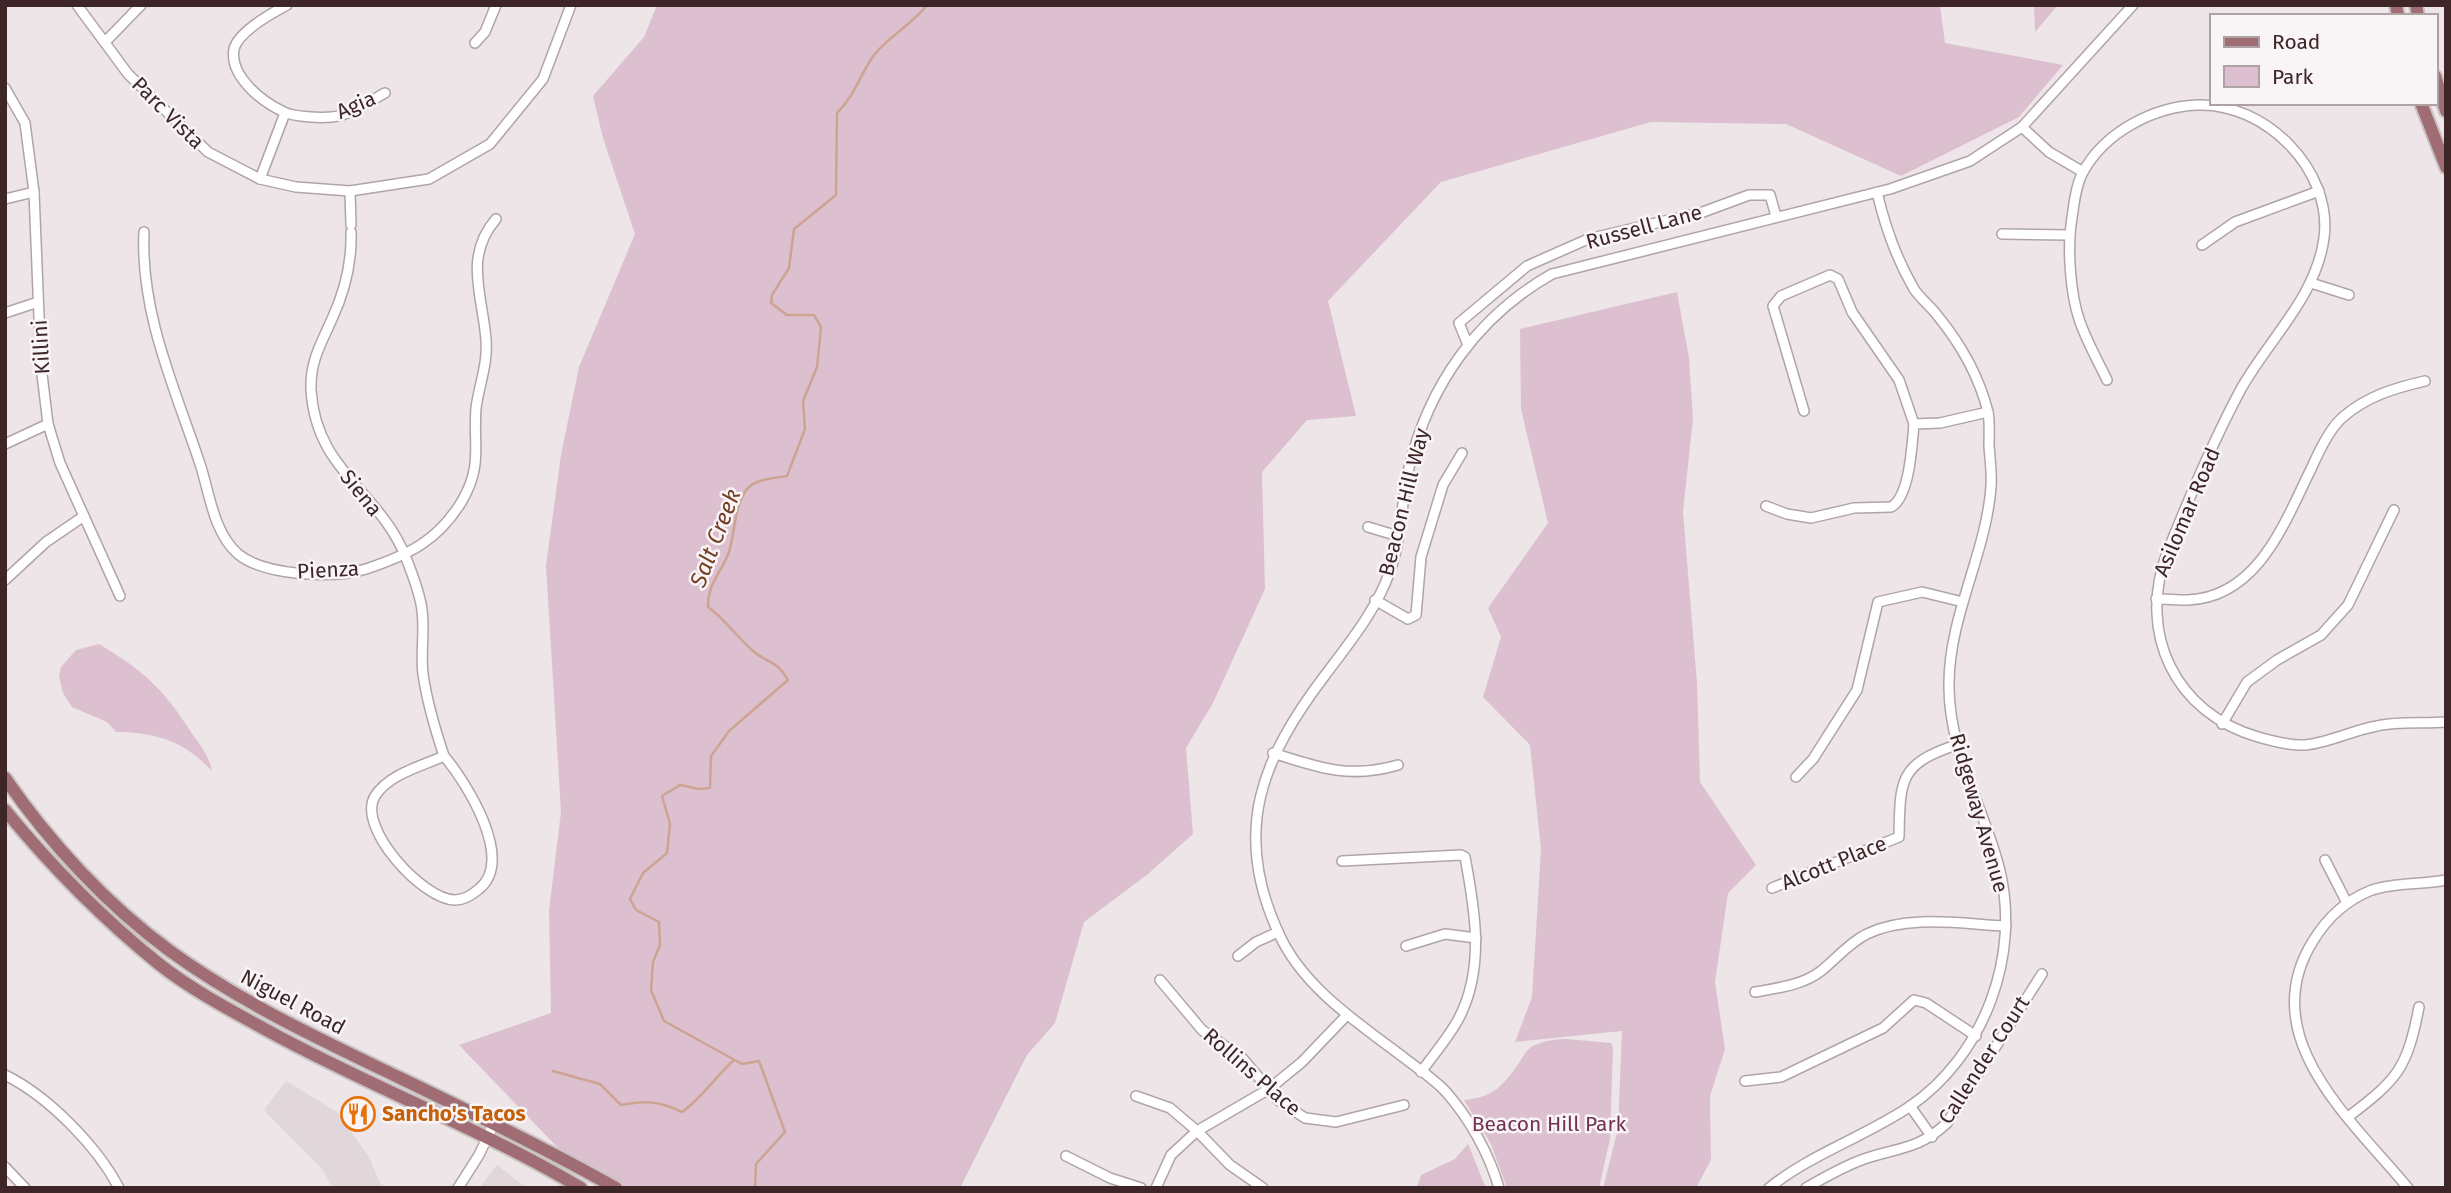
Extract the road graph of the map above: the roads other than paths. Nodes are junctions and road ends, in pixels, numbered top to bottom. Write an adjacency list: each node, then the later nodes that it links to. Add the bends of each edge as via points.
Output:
1 (77, 5): 7 (street, Parc Vista)
2 (141, 5): 7 (street)
3 (287, 5): 15 (street, via 253,27 234,50 240,78)
4 (496, 5): 8 (street)
5 (571, 5): 20 (street, Parc Vista, via 543,79 490,144 429,179)
6 (2133, 5): 16 (street, Beacon Hill Way)
7 (106, 40): 19 (street, Parc Vista, via 128,74 208,152)
8 (475, 43)
9 (2437, 82): 14 (main road)
10 (5, 88): 22 (street, Killini, via 29,124)
11 (385, 93): 15 (street, Agia, via 330,117)
12 (2422, 105): 17 (main road)
13 (2235, 108): 18 (street, Asilomar Road, via 2197,105 2142,118 2111,138); 21 (street, Asilomar Road, via 2281,136 2297,152)
14 (2446, 111)
15 (285, 113): 19 (street)
16 (2022, 127): 18 (street, via 2049,152); 23 (street, Beacon Hill Way, via 1970,162)
17 (2446, 167)
18 (2083, 172): 29 (street, Asilomar Road)
19 (260, 178): 20 (street, Parc Vista, via 296,187)
20 (350, 191): 49 (street, Siena, via 352,256 346,284 316,349 311,388 315,421 325,449 374,505)
21 (2319, 191): 30 (street, via 2235,222); 31 (street, Asilomar Road, via 2324,239)
22 (34, 192): 24 (street); 33 (street, Killini)
23 (1877, 192): 25 (street, Beacon Hill Way); 39 (street, Ridgeway Avenue, via 1894,252 1916,292 1957,341)
24 (5, 199)
25 (1776, 216): 35 (street, Beacon Hill Way, via 1552,274 1515,298); 35 (street, Russell Lane, via 1770,195 1749,195 1703,212 1588,239 1527,266 1459,323)
26 (496, 219): 49 (street, Pienza, via 487,230 478,260 476,288 486,363 476,409 475,468 462,500 439,532)
27 (144, 232): 49 (street, Pienza, via 143,256 162,358 212,511 226,540 239,554 270,571 355,572)
28 (2002, 234): 29 (street)
29 (2069, 235): 36 (street, Asilomar Road, via 2079,321)
30 (2202, 245)
31 (2311, 284): 32 (street); 52 (street, Asilomar Road, via 2240,391 2167,553)
32 (2349, 295)
33 (38, 302): 34 (street); 40 (street, Killini)
34 (5, 313)
35 (1468, 345): 48 (street, Beacon Hill Way, via 1446,374 1418,438)
36 (2107, 380)
37 (2425, 381): 52 (street, via 2384,390 2341,418 2256,569 2226,591 2189,600)
38 (1804, 411): 41 (street, via 1773,306 1781,296 1830,275 1838,279 1852,312 1899,380)
39 (1988, 412): 41 (street); 54 (street, Ridgeway Avenue, via 1991,486)
40 (48, 424): 42 (street); 46 (street, Killini)
41 (1914, 424): 44 (street, via 1911,461 1895,505 1811,518)
42 (5, 444)
43 (1462, 453): 53 (street, via 1443,485 1421,557 1416,615 1408,619)
44 (1766, 506)
45 (2394, 510): 56 (street, via 2348,605 2321,635 2247,682)
46 (84, 516): 50 (street, via 46,542); 51 (street, Killini)
47 (1368, 527): 48 (street)
48 (1398, 536): 53 (street, Beacon Hill Way, via 1390,572)
49 (405, 556): 59 (street, Siena, via 421,606 423,671)
50 (5, 580)
51 (120, 596)
52 (2156, 599): 56 (street, Asilomar Road, via 2169,665 2190,700)
53 (1375, 600): 58 (street, Beacon Hill Way, via 1357,634 1300,707)
54 (1963, 602): 57 (street, Ridgeway Avenue, via 1951,649 1949,684); 61 (street, via 1922,592 1878,602 1857,690 1814,759)
55 (2446, 722): 56 (street, Asilomar Road, via 2377,726 2305,745 2267,740)
56 (2222, 724)
57 (1956, 745): 67 (street, Alcott Place, via 1926,755 1906,777 1899,836); 69 (street, Ridgeway Avenue, via 1998,867)
58 (1273, 753): 60 (street, via 1342,772 1364,773); 70 (street, Beacon Hill Way, via 1261,788 1256,839 1261,886)
59 (444, 757): 59 (street, Siena, via 392,779 373,799 372,809 385,846 411,875 434,894 454,900 482,887 494,858 476,805)
60 (1398, 765)
61 (1796, 777)
62 (5, 778): 80 (main road, Niguel Road, via 80,869 168,950 242,999)
63 (5, 810): 81 (main road, Niguel Road, via 91,903 161,965 237,1014)
64 (2325, 860): 68 (street)
65 (1342, 861): 71 (street, via 1465,857)
66 (2446, 880): 68 (street, via 2385,886)
67 (1772, 888)
68 (2347, 904): 89 (street, via 2322,927 2300,964 2294,1006 2304,1054)
69 (2006, 926): 76 (street, via 1907,923 1885,927 1862,937 1811,977); 79 (street, Ridgeway Avenue, via 1993,995)
70 (1278, 932): 73 (street); 78 (street, Beacon Hill Way, via 1291,958)
71 (1476, 938): 72 (street, via 1446,934); 82 (street, via 1473,978 1459,1018)
72 (1406, 946)
73 (1238, 956)
74 (2042, 974): 92 (street, Callender Court, via 1947,1123)
75 (1160, 980): 85 (street, Rollins Place, via 1202,1030 1243,1059)
76 (1755, 992)
77 (2419, 1007): 89 (street, via 2412,1048 2400,1071)
78 (1347, 1015): 82 (street, Beacon Hill Way); 85 (street, via 1303,1062)
79 (1976, 1036): 84 (street, via 1914,1000 1883,1028 1780,1077); 88 (street, Ridgeway Avenue, via 1945,1075)
80 (327, 1044): 81 (main road); 90 (main road, Niguel Road)
81 (321, 1059): 93 (main road, Niguel Road)
82 (1422, 1072): 104 (street, Beacon Hill Way, via 1460,1110 1480,1142)
83 (5, 1075): 97 (street, via 23,1084 85,1139)
84 (1745, 1081)
85 (1269, 1089): 87 (street, Rollins Place, via 1288,1108 1313,1121 1336,1122); 91 (street)
86 (1136, 1096): 91 (street, via 1170,1108)
87 (1404, 1105)
88 (1910, 1106): 92 (street); 105 (street, Ridgeway Avenue)
89 (2348, 1116): 107 (street)
90 (494, 1124): 93 (street); 100 (main road, Niguel Road)
91 (1198, 1130): 102 (street, via 1171,1155); 103 (street, via 1230,1165)
92 (1932, 1137): 106 (street, Callender Court, via 1866,1158)
93 (487, 1138): 98 (street); 99 (main road, Niguel Road)
94 (1066, 1156): 101 (street)
95 (5, 1167): 96 (street)
96 (24, 1188)
97 (119, 1188)
98 (458, 1188)
99 (581, 1188)
100 (616, 1188)
101 (1141, 1188)
102 (1156, 1188)
103 (1263, 1188)
104 (1499, 1188)
105 (1769, 1188)
106 (1806, 1188)
107 (2408, 1188)

